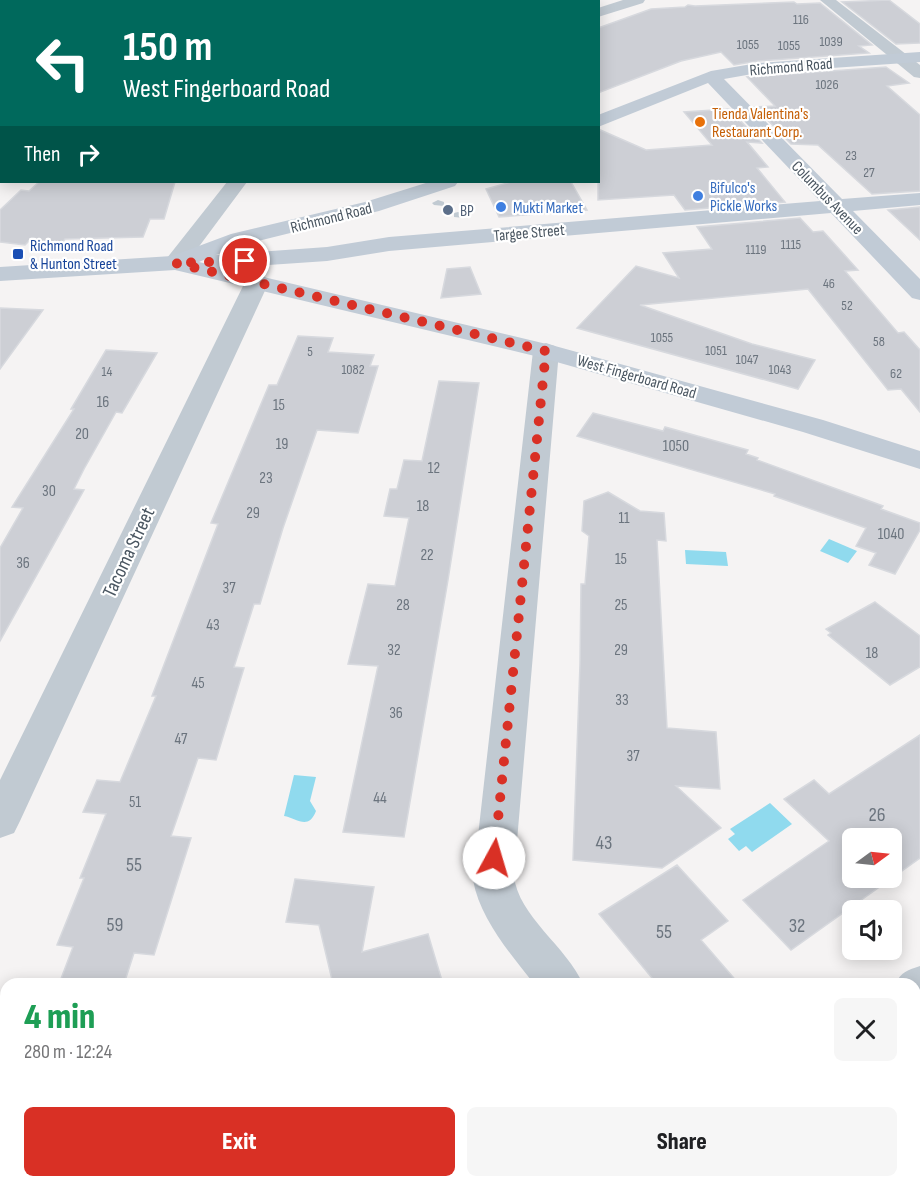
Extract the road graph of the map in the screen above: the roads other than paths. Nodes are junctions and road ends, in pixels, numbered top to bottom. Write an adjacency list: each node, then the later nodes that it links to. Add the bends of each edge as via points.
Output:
1 (638, 0): 3 (street)
2 (827, 0): 5 (street)
3 (600, 12)
4 (920, 57): 5 (main road, Richmond Road)
5 (901, 58): 6 (street); 7 (main road, Richmond Road, via 758,68)
6 (920, 73)
7 (711, 76): 8 (main road, Richmond Road); 12 (main road, Columbus Avenue)
8 (600, 121)
9 (236, 183): 15 (street)
10 (445, 183): 13 (main road, Richmond Road)
11 (920, 199): 12 (main road, Targee Street)
12 (836, 206): 14 (main road, Targee Street); 18 (main road, Columbus Avenue)
13 (372, 207): 14 (main road, via 336,227 336,232 340,237); 15 (main road, Richmond Road, via 239,239)
14 (388, 244): 15 (main road, Targee Street, via 292,257)
15 (175, 263): 16 (main road, Richmond Road); 17 (main road, West Fingerboard Road)
16 (0, 274)
17 (257, 282): 19 (main road, West Fingerboard Road); 21 (street, Tacoma Street)
18 (920, 293)
19 (546, 351): 20 (main road, West Fingerboard Road); 22 (street, via 494,884 510,916)
20 (920, 460)
21 (0, 821)
22 (556, 978)

